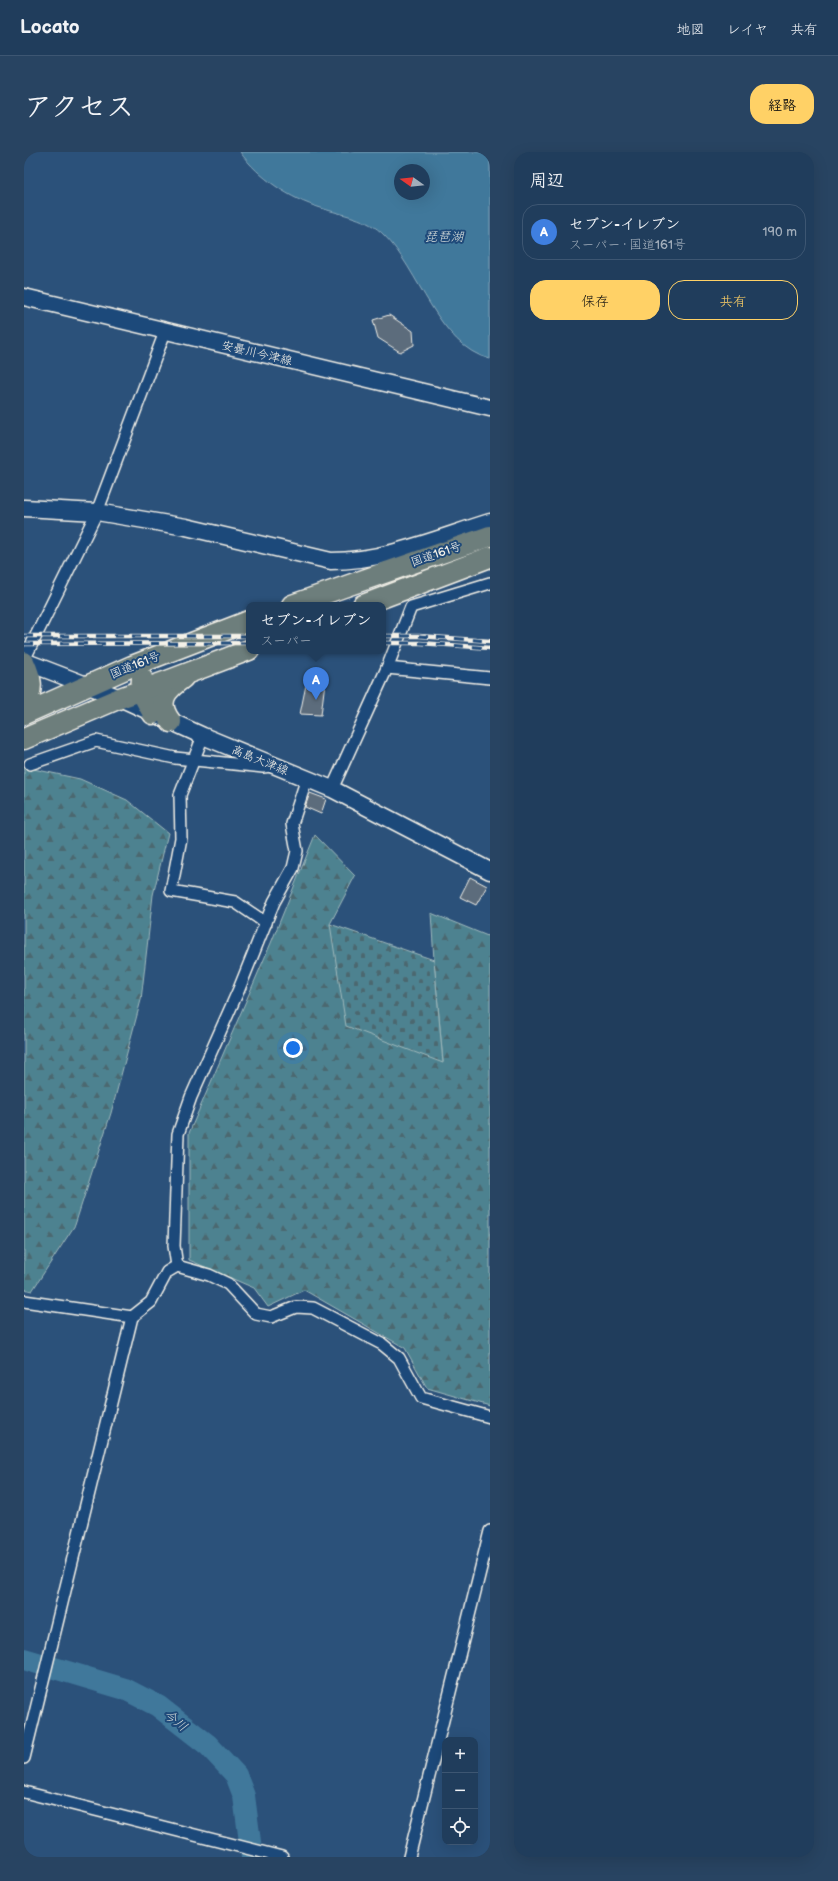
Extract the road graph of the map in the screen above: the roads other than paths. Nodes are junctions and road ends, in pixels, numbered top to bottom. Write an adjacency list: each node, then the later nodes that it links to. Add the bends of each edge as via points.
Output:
1 (24, 298): 2 (main road, 安曇川今津線)
2 (165, 332): 3 (main road, 安曇川今津線); 5 (street)
3 (490, 408)
4 (24, 508): 5 (main road)
5 (97, 512): 6 (main road, via 186,527 331,560 349,561 383,556); 15 (street)
6 (490, 522)
7 (490, 536): 10 (highway, 国道161号)
8 (490, 557): 11 (highway, 国道161号)
9 (490, 583): 16 (street, via 410,607)
10 (301, 602)
11 (371, 602)
12 (246, 622): 14 (highway, 国道161号)
13 (246, 651): 17 (highway, 国道161号)
14 (152, 658): 19 (highway, via 141,682); 20 (highway, 国道161号)
15 (24, 661): 20 (main road, 高島大津線); 21 (highway, via 32,681)
16 (387, 668): 18 (street); 32 (street)
17 (193, 672): 19 (highway, 国道161号); 24 (highway, via 170,687 166,695 163,708)
18 (490, 678)
19 (141, 691): 20 (highway, 国道161号); 23 (highway)
20 (90, 692): 22 (highway, 国道161号); 23 (main road, 高島大津線); 25 (highway); 27 (highway, 国道161号)
21 (24, 704)
22 (24, 714)
23 (153, 714): 24 (main road, 高島大津線)
24 (171, 722): 26 (main road, 高島大津線)
25 (24, 723)
26 (203, 736): 28 (street); 30 (main road, 高島大津線)
27 (24, 739)
28 (194, 760): 29 (street, via 96,741); 30 (street); 34 (street, via 180,795 181,838 171,891 235,902)
29 (30, 764)
30 (274, 766): 31 (main road, 高島大津線)
31 (307, 778): 32 (main road, 高島大津線); 34 (street, via 292,824 297,852 293,868 274,902)
32 (332, 789): 33 (main road, 高島大津線)
33 (490, 871)
34 (266, 923): 35 (street, via 191,1097 178,1134 174,1246)
35 (177, 1266): 37 (street, via 167,1272 151,1302); 38 (street, via 209,1275 228,1284 256,1314 271,1318 296,1307 313,1308 382,1344 399,1358 421,1398)
36 (24, 1301): 37 (street)
37 (132, 1317): 40 (street)
38 (490, 1418)
39 (490, 1531): 44 (street)
40 (24, 1758)
41 (24, 1792): 42 (street)
42 (240, 1852): 43 (street)
43 (282, 1857)
44 (409, 1857)

